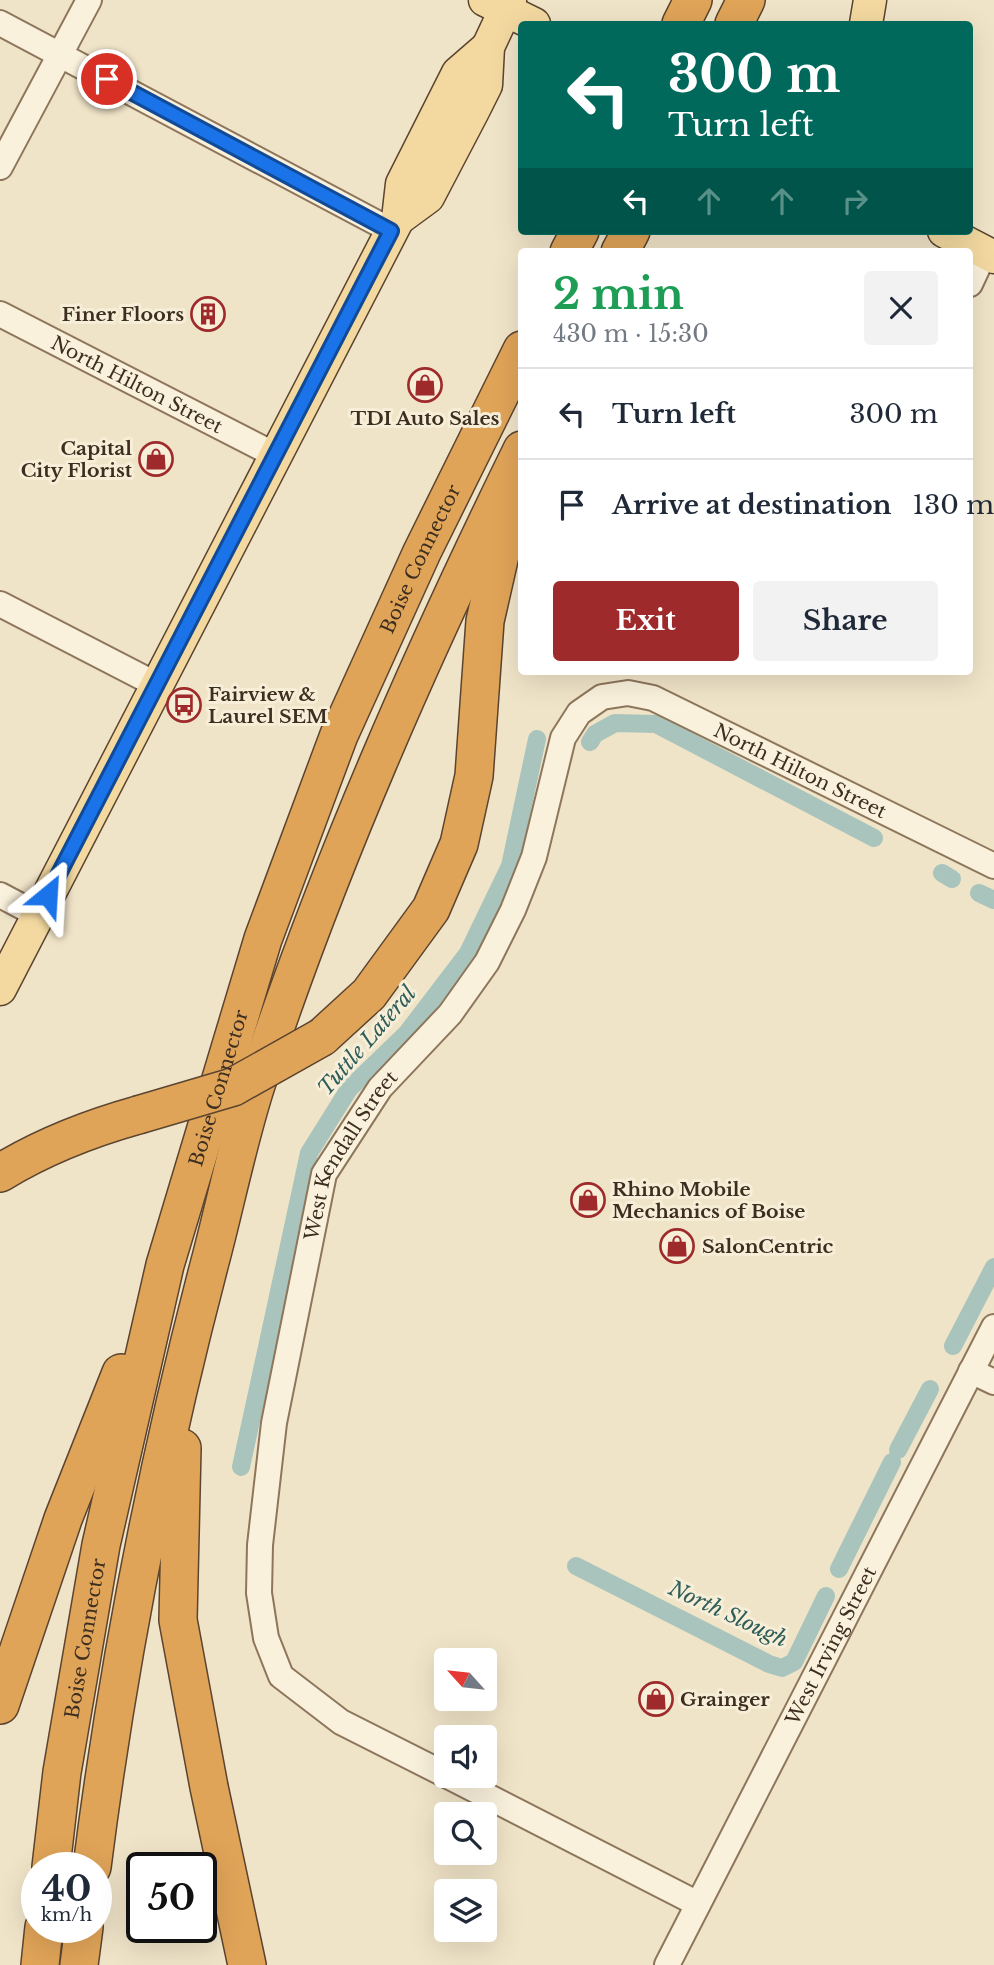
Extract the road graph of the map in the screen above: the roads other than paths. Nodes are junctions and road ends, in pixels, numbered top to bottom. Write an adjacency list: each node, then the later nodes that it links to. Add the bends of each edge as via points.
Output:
1 (89, 0): 11 (street)
2 (693, 0): 7 (highway)
3 (746, 0): 8 (highway)
4 (870, 0): 9 (main road)
5 (500, 3): 6 (main road); 13 (main road, via 488,47 486,85 428,197)
6 (529, 21)
7 (682, 21)
8 (736, 21)
9 (866, 21)
10 (0, 23): 11 (street)
11 (60, 54): 12 (street); 13 (street)
12 (0, 167)
13 (395, 225): 16 (main road)
14 (0, 314): 16 (street, North Hilton Street)
15 (518, 357): 27 (highway, Boise Connector, via 339,734 263,939)
16 (275, 455): 20 (main road)
17 (518, 458): 29 (highway, Boise Connector, via 455,585 341,850 255,1087)
18 (518, 481): 26 (highway, bridge, via 485,621 474,776 459,845 431,909 369,995 322,1037 233,1087 86,1130 48,1145)
19 (0, 604): 20 (street)
20 (157, 685): 24 (main road)
21 (601, 697): 22 (street, North Hilton Street, via 628,693 653,698); 33 (street, West Kendall Street, via 579,713 563,738 534,857 487,962 450,1014 380,1088 324,1174 274,1423 259,1593 266,1638 281,1676 341,1722)
22 (994, 866)
23 (0, 895): 24 (street)
24 (38, 915): 25 (main road)
25 (0, 989)
26 (0, 1173)
27 (165, 1265): 32 (highway, via 63,1519); 35 (highway, Boise Connector, via 101,1545)
28 (994, 1327): 30 (street, West Irving Street)
29 (184, 1359): 36 (highway, Boise Connector, via 135,1587); 42 (highway, via 178,1620)
30 (971, 1371): 31 (street); 37 (street, West Irving Street)
31 (994, 1382)
32 (0, 1705)
33 (434, 1769)
34 (471, 1788): 37 (street)
35 (53, 1852)
36 (94, 1852)
37 (698, 1904): 43 (street, West Irving Street)
38 (42, 1943): 40 (highway)
39 (82, 1943): 41 (highway)
40 (40, 1965)
41 (79, 1965)
42 (247, 1965)
43 (667, 1965)

